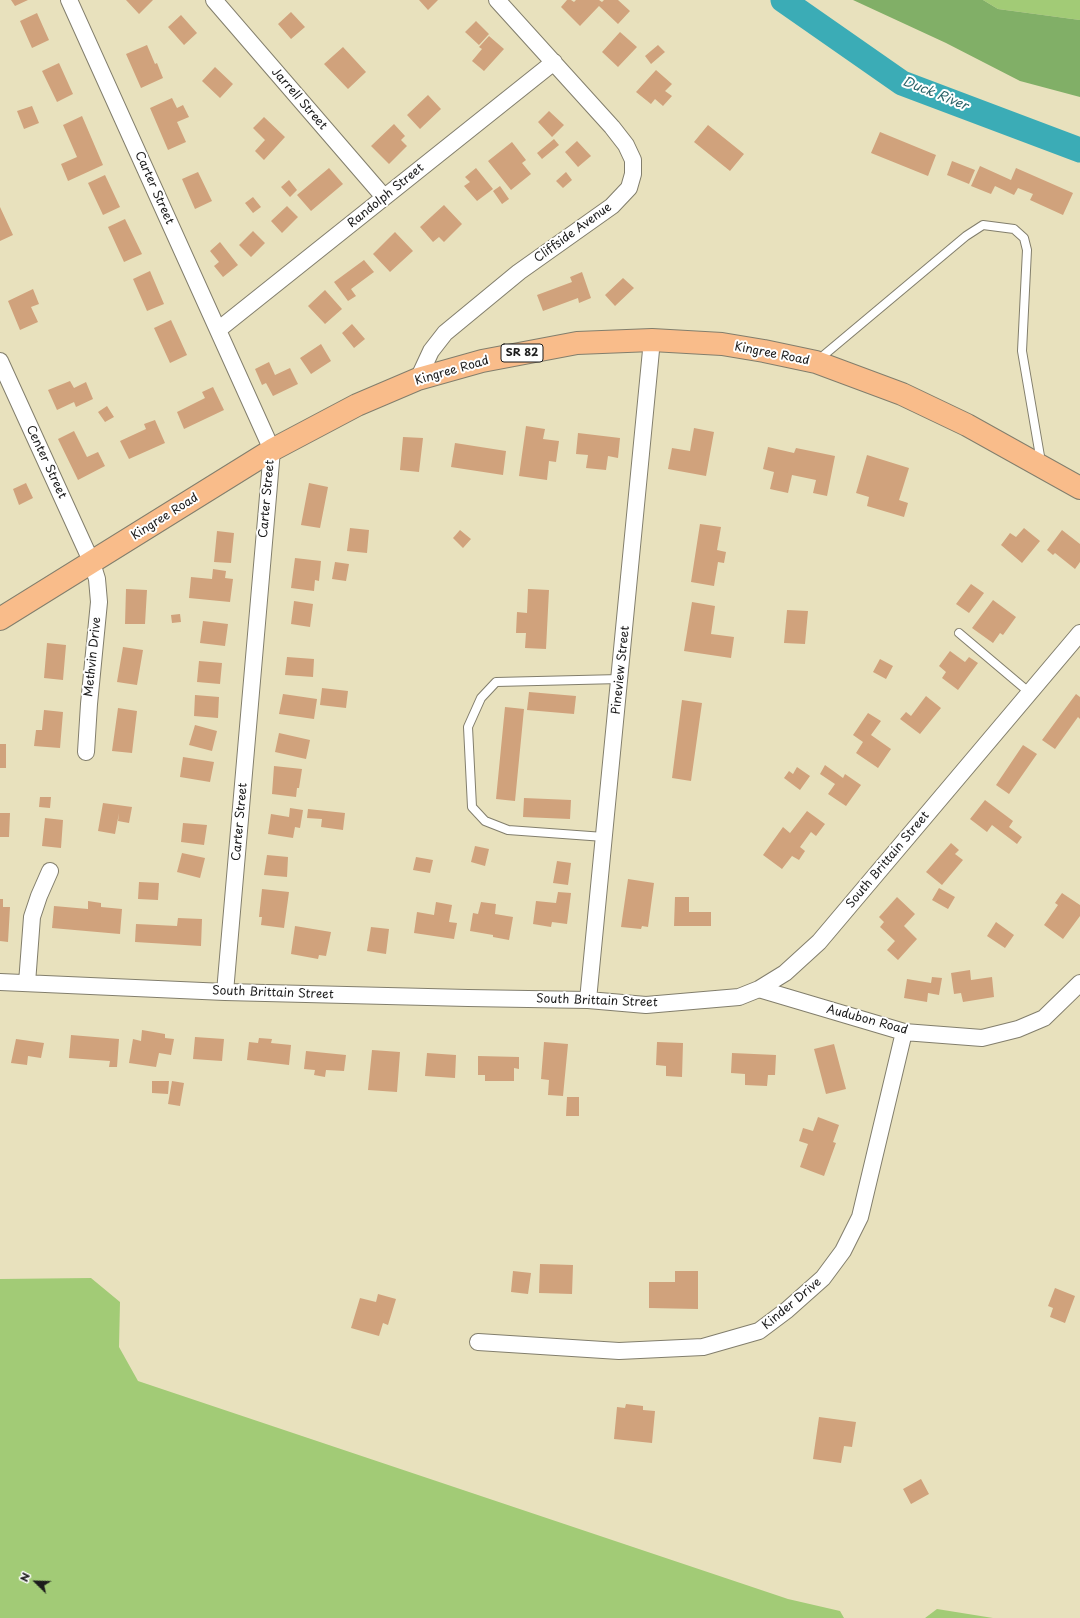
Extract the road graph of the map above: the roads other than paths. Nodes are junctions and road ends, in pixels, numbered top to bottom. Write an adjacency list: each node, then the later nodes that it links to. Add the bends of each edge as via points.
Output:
1 (69, 0): 6 (street, Carter Street)
2 (214, 0): 5 (street, Jarrell Street)
3 (497, 0): 4 (street, Cliffside Avenue)
4 (554, 62): 5 (street, Randolph Street); 10 (street, Cliffside Avenue, via 626,145 633,160 629,188 612,206 519,272 445,333 431,352)
5 (384, 197): 6 (street, Randolph Street)
6 (218, 330): 11 (street, Carter Street)
7 (652, 340): 9 (main road, Kingree Road / SR 82, via 722,344); 10 (main road, Kingree Road / SR 82, via 577,343 482,361); 18 (street, Pineview Street)
8 (0, 361): 14 (street, Center Street)
9 (816, 362): 12 (main road, Kingree Road / SR 82, via 902,394 967,425); 12 (lane, via 966,236 982,226 1014,229 1024,238 1027,250 1022,351)
10 (418, 379): 11 (main road, Kingree Road / SR 82, via 357,405)
11 (272, 450): 14 (main road, Kingree Road / SR 82); 27 (street, Carter Street)
12 (1042, 467): 13 (main road, Kingree Road / SR 82)
13 (1080, 488)
14 (92, 563): 15 (main road, Kingree Road / SR 82); 20 (street, Methvin Drive, via 99,602 88,704)
15 (0, 619)
16 (959, 633): 19 (lane)
17 (1080, 633): 19 (street, South Brittain Street)
18 (620, 679): 21 (street, Pineview Street); 21 (lane, via 496,682 481,698 468,727 472,808 486,821 508,830)
19 (1030, 693): 26 (street, South Brittain Street, via 818,942 785,973)
20 (86, 752)
21 (604, 837): 28 (street, Pineview Street)
22 (50, 871): 24 (street, via 32,918)
23 (0, 982): 24 (street, South Brittain Street)
24 (27, 982): 27 (street, South Brittain Street)
25 (1080, 983): 29 (street, Audubon Road, via 1044,1018 1018,1029 982,1038)
26 (759, 989): 28 (street, South Brittain Street, via 739,997 646,1005); 29 (street, Audubon Road)
27 (225, 992): 28 (street, South Brittain Street)
28 (588, 1000)
29 (904, 1032): 30 (street, Kinder Drive, via 860,1217 843,1251 823,1278 759,1331 703,1347 619,1350)
30 (478, 1342)

